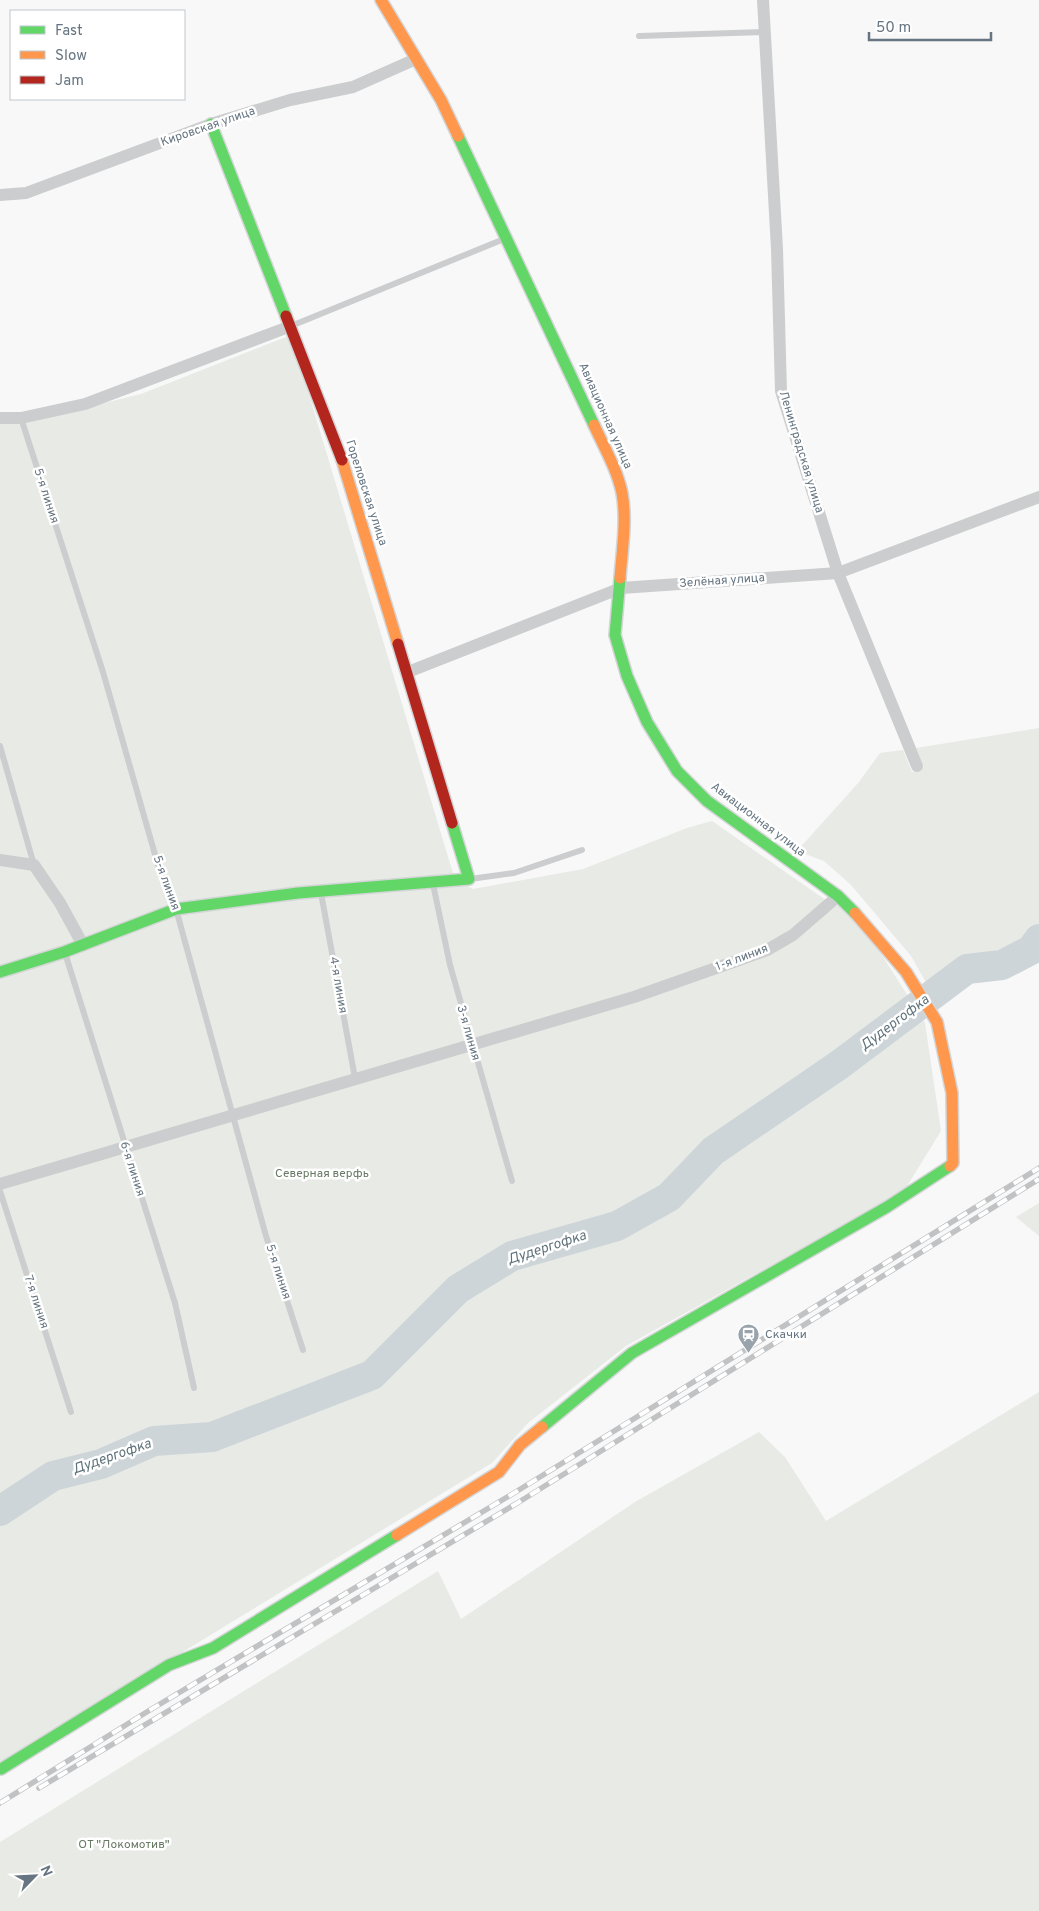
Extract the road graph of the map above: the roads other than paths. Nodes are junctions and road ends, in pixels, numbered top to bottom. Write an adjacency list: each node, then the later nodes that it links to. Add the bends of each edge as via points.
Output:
1 (382, 0): 5 (street, Авиационная улица)
2 (763, 0): 3 (street, Ленинградская улица)
3 (764, 32): 4 (lane); 13 (street, Ленинградская улица, via 777,249 781,391)
4 (639, 36)
5 (416, 59): 6 (street, Кировская улица, via 353,87 290,100); 8 (street, Авиационная улица, via 441,100)
6 (211, 124): 7 (street, Кировская улица, via 26,193); 9 (street, Гореловская улица)
7 (0, 195)
8 (508, 238): 9 (lane); 14 (street, Авиационная улица, via 615,470 622,494)
9 (291, 326): 11 (street, via 85,404); 15 (street, Гореловская улица, via 343,463)
10 (0, 418): 11 (street)
11 (21, 418): 25 (lane, 5-я линия, via 103,672 158,865)
12 (1039, 497): 13 (street, Зелёная улица)
13 (838, 573): 14 (street, Зелёная улица); 17 (street, Ленинградская улица)
14 (621, 588): 15 (street, Зелёная улица); 24 (street, Авиационная улица, via 614,623 620,655 647,722 677,771 707,800)
15 (408, 672): 21 (street, Гореловская улица)
16 (0, 746): 20 (lane)
17 (917, 766)
18 (582, 850): 21 (lane, via 514,873)
19 (0, 860): 20 (street)
20 (34, 865): 26 (street)
21 (469, 879): 22 (street)
22 (433, 882): 23 (street); 29 (lane, 3-я линия, via 450,965)
23 (321, 892): 25 (street, via 239,899); 30 (lane, 4-я линия)
24 (838, 896): 29 (street, 1-я линия, via 793,935 767,950 634,997); 39 (street, Авиационная улица, via 867,925 913,983 937,1022 952,1093 953,1163 887,1208 632,1353 520,1445 499,1472 213,1648 169,1665)
25 (176, 909): 26 (street); 31 (lane, 5-я линия)
26 (83, 945): 27 (street)
27 (64, 952): 28 (street); 32 (lane, 6-я линия)
28 (0, 972)
29 (472, 1045): 30 (street, 1-я линия); 33 (lane, 3-я линия)
30 (355, 1078): 31 (street, 1-я линия)
31 (234, 1113): 32 (street, 1-я линия); 36 (lane, 5-я линия, via 266,1236)
32 (124, 1147): 34 (street, 1-я линия); 37 (lane, 6-я линия, via 175,1303)
33 (512, 1181)
34 (0, 1184)
35 (0, 1191): 38 (lane, 7-я линия)
36 (302, 1350)
37 (194, 1388)
38 (71, 1412)
39 (1, 1769)

